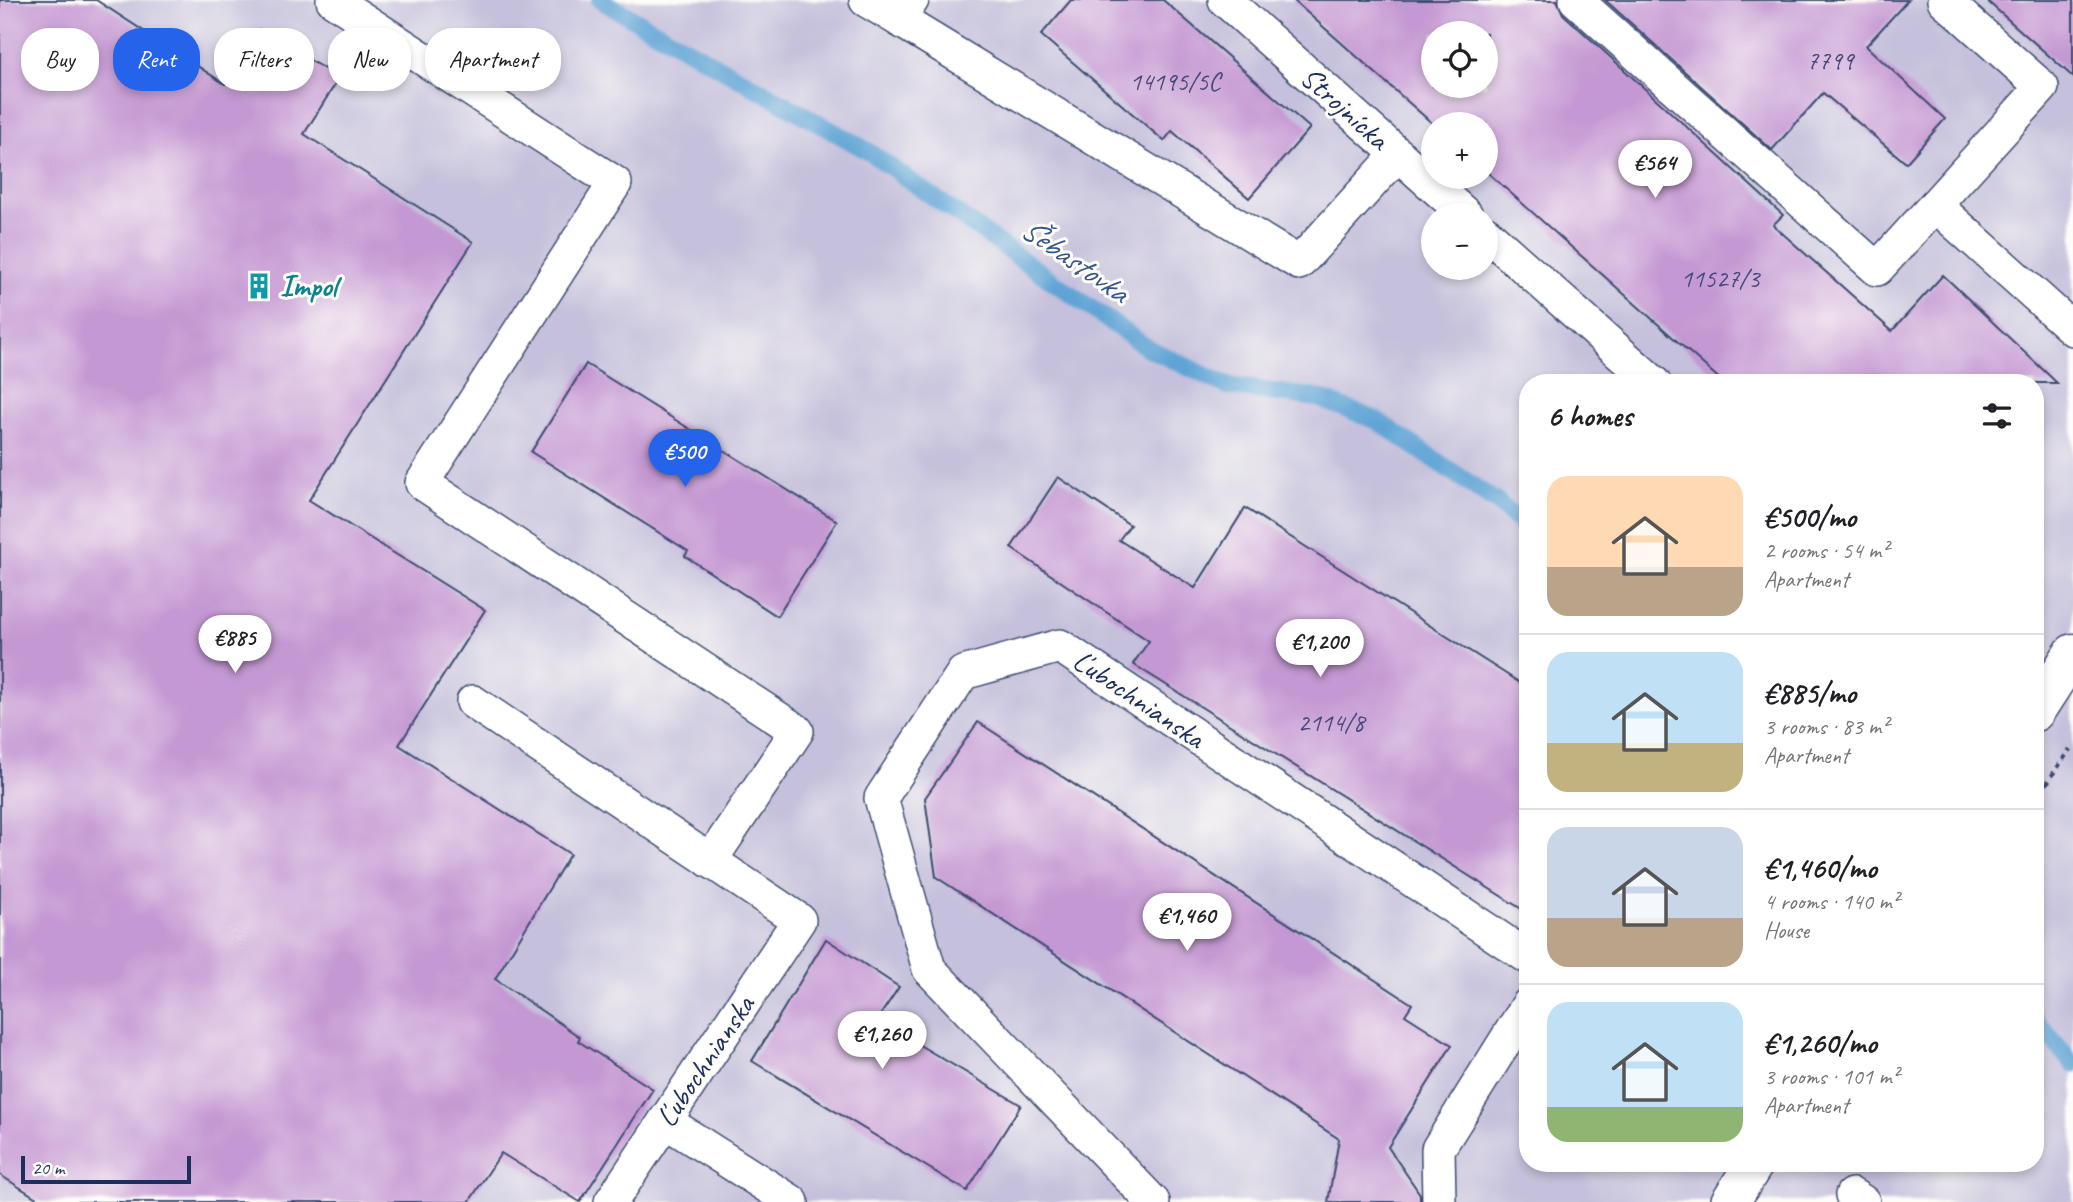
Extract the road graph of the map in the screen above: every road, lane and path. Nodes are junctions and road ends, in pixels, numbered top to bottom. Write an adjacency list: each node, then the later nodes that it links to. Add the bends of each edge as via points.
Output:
1 (333, 0): 18 (lane, via 615,183 422,484 797,730)
2 (866, 0): 6 (lane)
3 (1225, 0): 7 (lane, Strojnícka)
4 (1576, 0): 9 (lane, via 1877,269)
5 (1944, 0): 9 (lane, via 2042,87)
6 (905, 9): 7 (lane, via 1299,263)
7 (1398, 154): 8 (lane, Strojnícka)
8 (1453, 203)
9 (1935, 205): 11 (lane)
10 (1498, 244): 12 (lane)
11 (2073, 330)
12 (1644, 374)
13 (2073, 653): 14 (street)
14 (2044, 698)
15 (473, 702): 18 (lane)
16 (2073, 745): 17 (path)
17 (2044, 788)
18 (710, 861): 21 (lane, Ľubochnianska, via 799,920)
19 (1519, 951): 25 (lane, Ľubochnianska, via 1060,646 963,673 881,798 929,968)
20 (1519, 1019): 26 (lane, via 1438,1149)
21 (665, 1121): 23 (lane, Ľubochnianska); 24 (lane)
22 (1749, 1172): 27 (street)
23 (611, 1202)
24 (792, 1202)
25 (1153, 1202)
26 (1440, 1202)
27 (1730, 1202)

